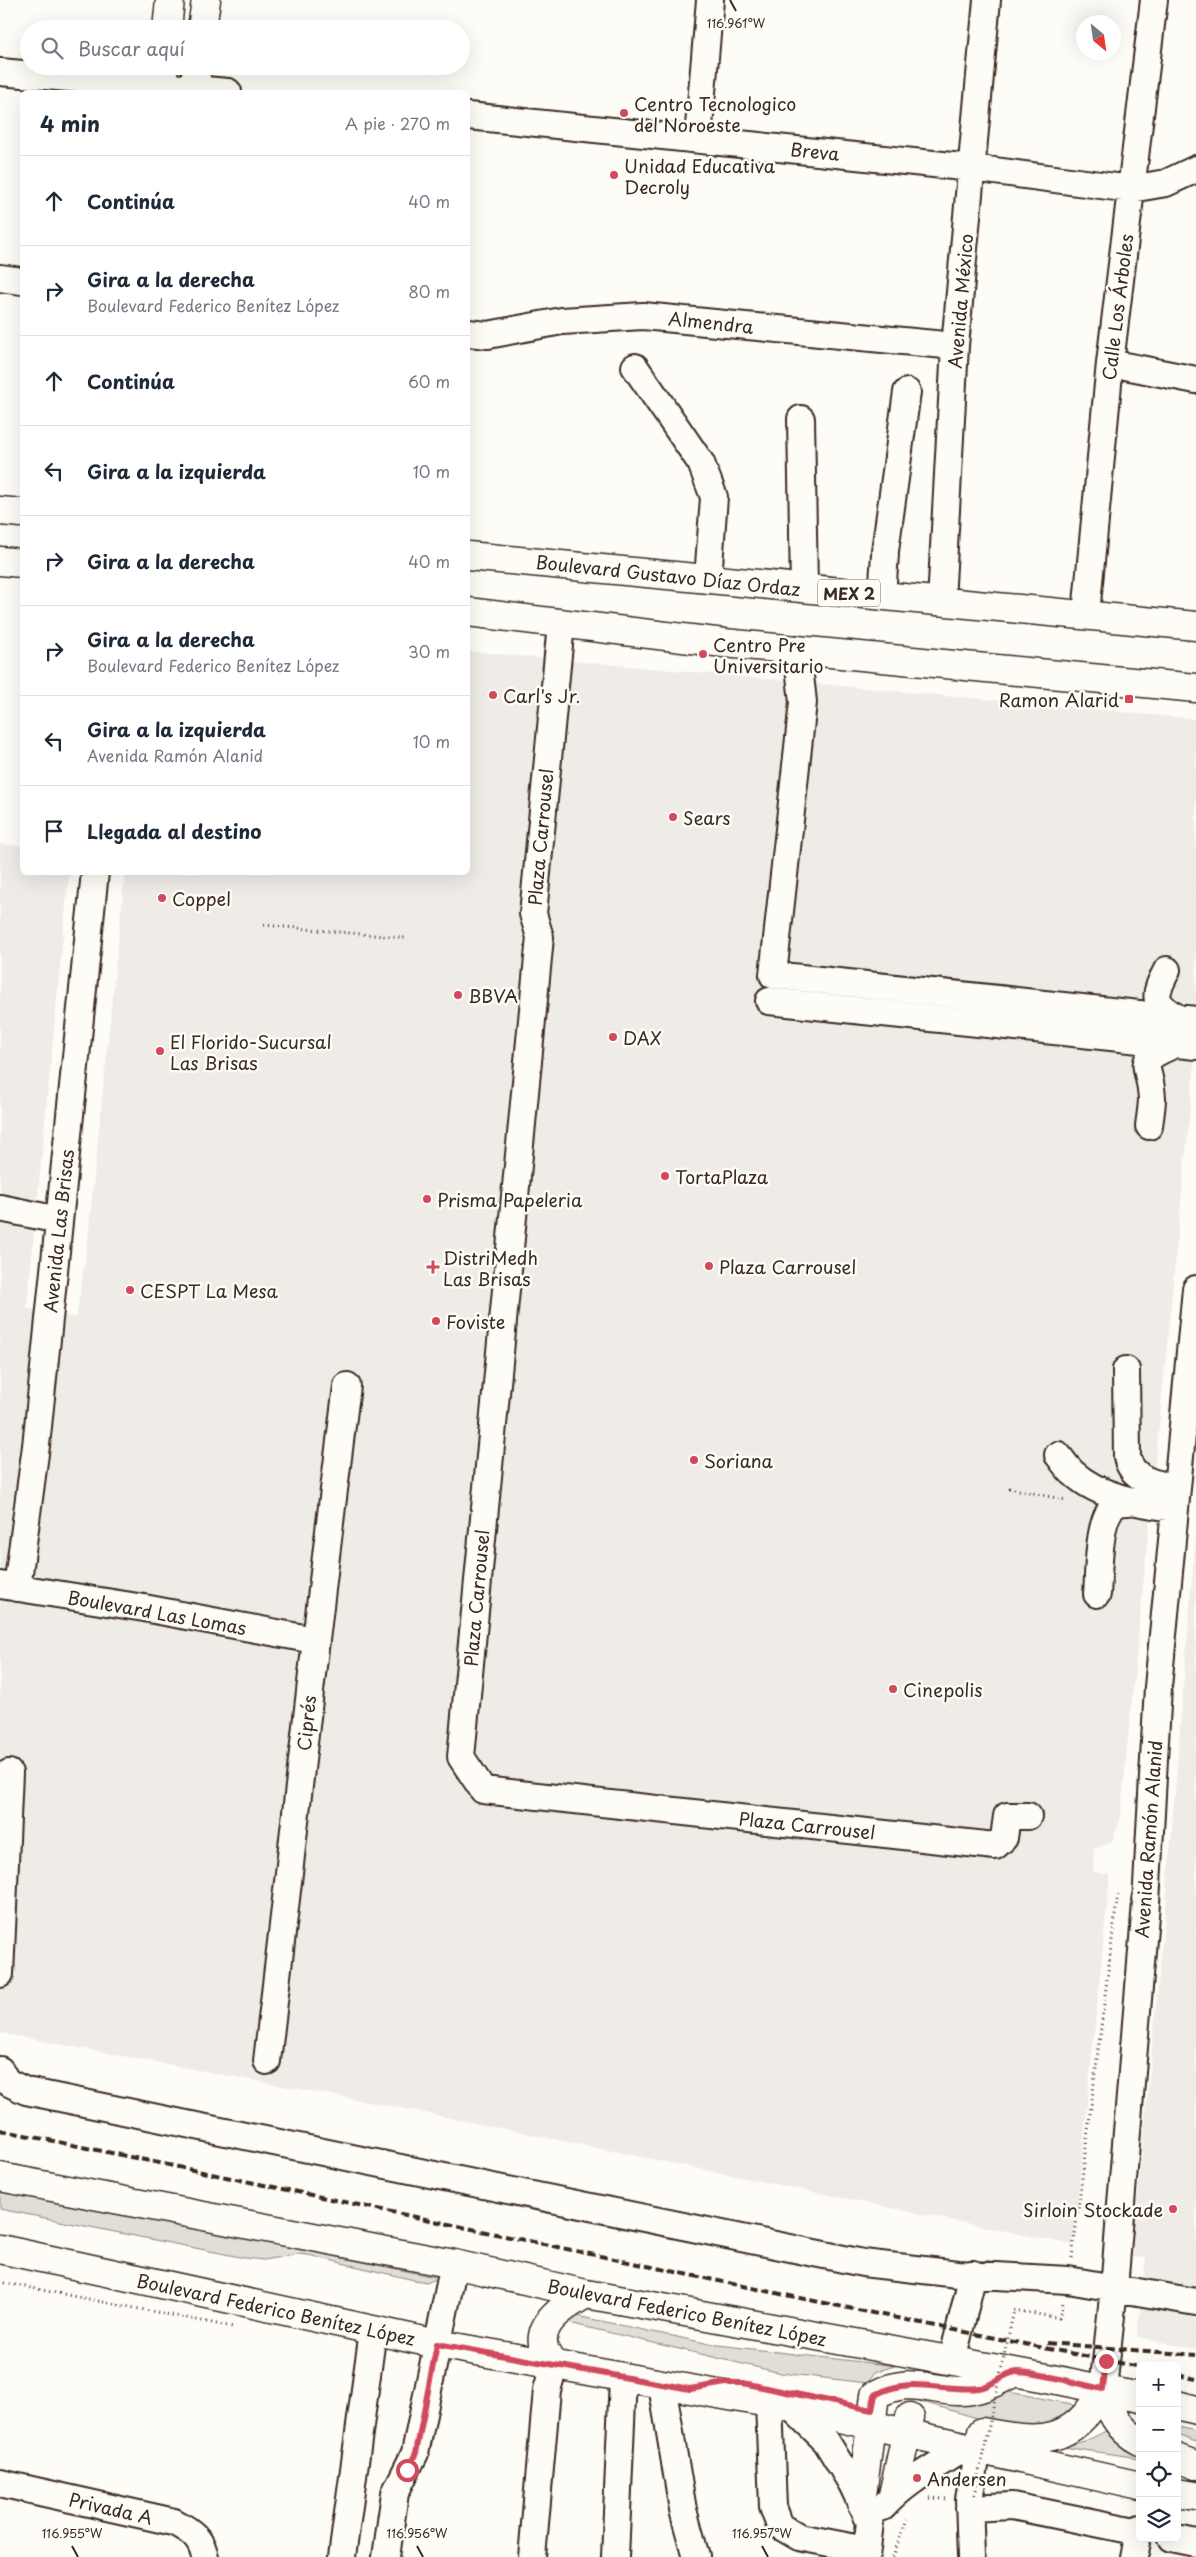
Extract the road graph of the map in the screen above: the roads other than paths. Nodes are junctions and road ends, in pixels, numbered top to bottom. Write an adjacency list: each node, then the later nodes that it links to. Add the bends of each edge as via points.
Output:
1 (170, 0): 6 (main road)
2 (206, 0): 7 (main road)
3 (710, 0): 15 (street)
4 (987, 0): 16 (street, Avenida México)
5 (1154, 0): 18 (street, Calle Los Árboles)
6 (169, 20)
7 (203, 20)
8 (0, 72): 9 (street)
9 (20, 73)
10 (49, 75): 11 (street)
11 (163, 82): 12 (street)
12 (195, 83): 13 (street)
13 (221, 90)
14 (470, 116): 15 (street, Breva)
15 (698, 138): 16 (street, Breva)
16 (972, 168): 18 (street, Breva); 22 (street, Avenida México)
17 (1196, 169): 18 (street, Breva, via 1166,183)
18 (1131, 189): 23 (street, Calle Los Árboles)
19 (0, 278): 20 (street)
20 (20, 281)
21 (470, 332): 22 (street, Almendra, via 488,335 562,321 644,316)
22 (955, 346): 36 (street, Avenida México)
23 (1110, 363): 25 (street); 38 (street, Calle Los Árboles)
24 (635, 367): 33 (street, via 701,463 714,497)
25 (1196, 380)
26 (907, 392): 35 (street)
27 (801, 419): 34 (street)
28 (0, 511): 29 (main road)
29 (20, 513)
30 (470, 556): 33 (main road, Boulevard Gustavo Díaz Ordaz / MEX 2)
31 (0, 561): 32 (main road)
32 (20, 563)
33 (708, 579): 34 (main road, Boulevard Gustavo Díaz Ordaz / MEX 2)
34 (804, 588): 35 (main road, Boulevard Gustavo Díaz Ordaz / MEX 2)
35 (882, 596): 36 (main road, Boulevard Gustavo Díaz Ordaz / MEX 2)
36 (941, 602): 38 (main road, Boulevard Gustavo Díaz Ordaz / MEX 2)
37 (470, 612): 39 (main road)
38 (1086, 614): 40 (main road, Boulevard Gustavo Díaz Ordaz / MEX 2)
39 (561, 624): 41 (main road); 61 (street, Plaza Carrousel, via 533,914 540,936 461,1757 483,1790 995,1846 1004,1838 1007,1816)
40 (1196, 626)
41 (797, 649): 42 (main road); 46 (street, via 803,702 773,975)
42 (1196, 688)
43 (95, 875): 50 (street, Avenida Las Brisas)
44 (1167, 970): 46 (street, via 1156,989 1158,1003 1163,1010)
45 (769, 1001): 47 (street)
46 (1187, 1019)
47 (1186, 1045): 48 (street, via 1152,1054 1147,1061 1146,1074 1152,1098)
48 (1149, 1126)
49 (0, 1208): 50 (street)
50 (59, 1220): 57 (street, Avenida Las Brisas, via 36,1446)
51 (1196, 1289): 55 (street, Avenida Ramón Alanid)
52 (1126, 1370): 55 (street, via 1129,1467)
53 (346, 1386): 59 (street, Ciprés)
54 (1058, 1455): 56 (street, via 1072,1473)
55 (1176, 1497): 56 (street); 69 (street, Avenida Ramón Alanid, via 1158,1687 1146,1903)
56 (1129, 1502): 58 (street, via 1118,1503 1111,1509 1103,1525)
57 (8, 1587): 59 (street, Boulevard Las Lomas, via 144,1608)
58 (1097, 1594)
59 (314, 1640): 63 (street, Ciprés, via 296,1825)
60 (10, 1773): 62 (street)
61 (1028, 1816)
62 (0, 1974)
63 (267, 2061)
64 (0, 2070): 68 (street, via 7,2082 26,2091 863,2263)
65 (0, 2177): 67 (main road, Boulevard Federico Benítez López)
66 (0, 2249): 72 (main road, Boulevard Federico Benítez López)
67 (454, 2264): 70 (main road, Boulevard Federico Benítez López); 73 (street)
68 (973, 2274): 69 (street, via 1068,2280); 74 (street)
69 (1114, 2288): 71 (street); 80 (street, Avenida Ramón Alanid)
70 (586, 2294): 74 (main road, Boulevard Federico Benítez López); 75 (main road, via 566,2306 550,2321 542,2335 544,2350)
71 (1196, 2302)
72 (373, 2331): 73 (main road, Boulevard Federico Benítez López); 104 (street)
73 (437, 2344): 75 (main road, Boulevard Federico Benítez López); 105 (street, via 416,2453 396,2493)
74 (952, 2361): 76 (main road, Boulevard Federico Benítez López)
75 (554, 2366): 77 (main road, Boulevard Federico Benítez López); 106 (street, via 547,2390)
76 (1015, 2372): 80 (main road, Boulevard Federico Benítez López); 85 (main road, via 986,2388 958,2391 917,2384 888,2388 875,2395)
77 (623, 2378): 78 (main road, Boulevard Federico Benítez López); 107 (street)
78 (662, 2385): 79 (main road, Boulevard Federico Benítez López); 108 (street, via 683,2510)
79 (690, 2389): 82 (main road, Boulevard Federico Benítez López); 85 (main road, via 743,2383)
80 (1103, 2389): 81 (main road, Boulevard Federico Benítez López); 86 (main road, via 1080,2423 1051,2437 1014,2438); 87 (main road, via 1111,2414)
81 (1136, 2396)
82 (780, 2405): 85 (main road, Boulevard Federico Benítez López); 97 (street, via 826,2441 844,2468); 102 (street, via 773,2507 780,2526 799,2537)
83 (1181, 2406): 84 (main road)
84 (1196, 2410)
85 (871, 2417): 86 (main road, Boulevard Federico Benítez López); 97 (main road)
86 (908, 2425): 88 (main road, Boulevard Federico Benítez López); 94 (main road)
87 (1136, 2438)
88 (972, 2448): 92 (main road, Boulevard Federico Benítez López); 94 (street); 96 (street)
89 (1181, 2459): 90 (main road)
90 (1196, 2465)
91 (0, 2483): 103 (street, Privada A, via 174,2522 193,2532)
92 (1136, 2485)
93 (1181, 2494): 95 (main road)
94 (893, 2496): 97 (street)
95 (1196, 2496)
96 (971, 2501): 98 (street); 109 (street)
97 (865, 2513): 102 (street)
98 (1136, 2530)
99 (1181, 2540): 101 (street)
100 (1137, 2542): 110 (street)
101 (1196, 2543)
102 (866, 2554)
103 (205, 2557)
104 (342, 2557)
105 (386, 2557)
106 (532, 2557)
107 (615, 2557)
108 (696, 2557)
109 (971, 2557)
110 (1134, 2557)

